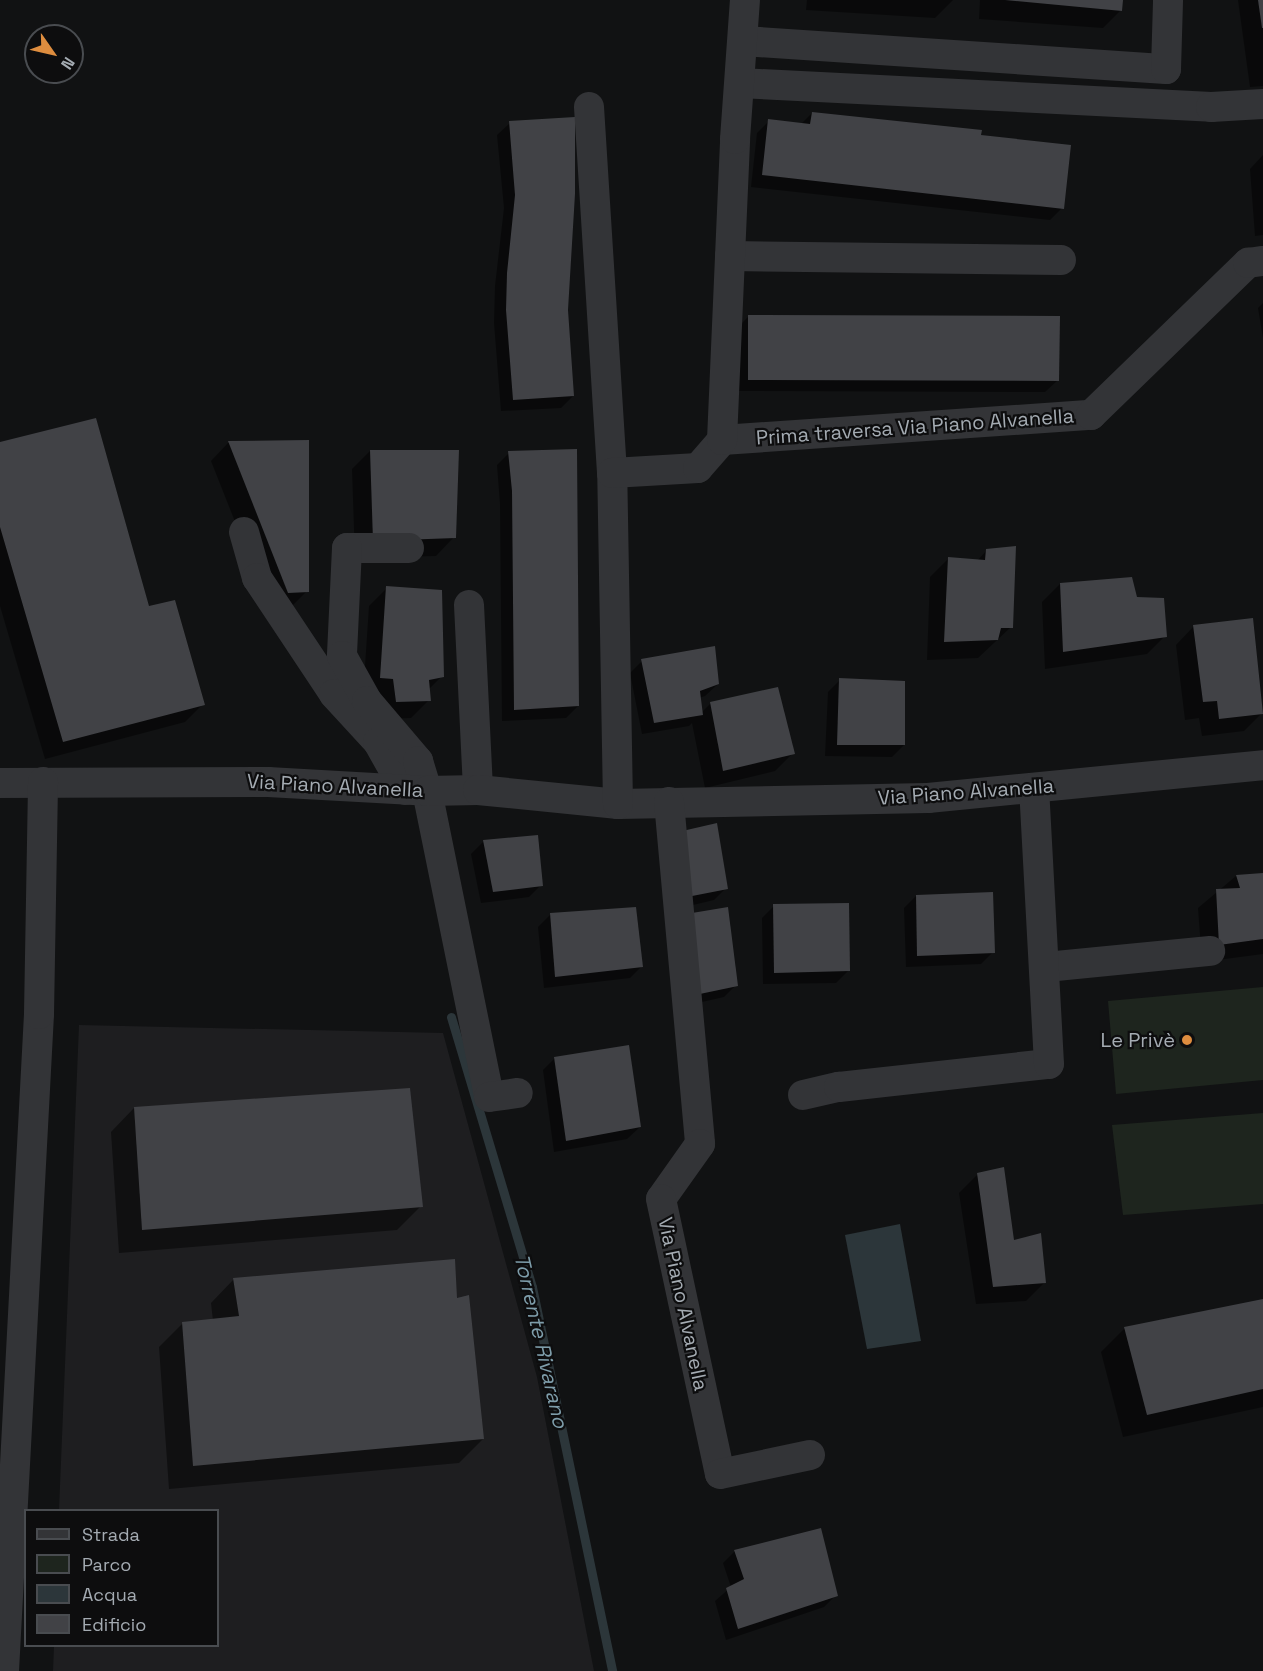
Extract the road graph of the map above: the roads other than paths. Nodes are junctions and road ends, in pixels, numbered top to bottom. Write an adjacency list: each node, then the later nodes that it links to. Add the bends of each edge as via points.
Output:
1 (746, 0): 3 (street)
2 (1168, 0): 3 (street, via 1166,69)
3 (743, 40): 4 (street)
4 (740, 83): 5 (street, via 1211,107); 7 (street)
5 (1263, 104)
6 (589, 107): 11 (street)
7 (730, 256): 8 (street); 10 (street)
8 (1061, 260)
9 (1263, 261): 10 (street, Prima traversa Via Piano Alvanella, via 1248,263 1091,415)
10 (722, 440): 11 (street, via 698,468)
11 (612, 472): 22 (street)
12 (244, 532): 19 (street, via 257,578 334,694)
13 (409, 548): 19 (street, via 346,548 342,656 367,701 418,760)
14 (469, 605): 20 (street)
15 (1263, 765): 18 (street, Via Piano Alvanella)
16 (43, 782): 17 (street, Via Piano Alvanella); 19 (street, Via Piano Alvanella, via 268,782); 28 (street, via 39,1014)
17 (0, 783)
18 (1034, 788): 21 (street, Via Piano Alvanella, via 928,798); 24 (street)
19 (416, 790): 20 (street, Via Piano Alvanella); 25 (street, via 489,1097)
20 (478, 790): 22 (street, Via Piano Alvanella)
21 (669, 802): 22 (street, Via Piano Alvanella); 27 (street, Via Piano Alvanella, via 700,1144 661,1199 720,1474)
22 (618, 804)
23 (1210, 951): 24 (street)
24 (1046, 967): 26 (street, via 1049,1064 839,1087)
25 (518, 1093)
26 (803, 1095)
27 (810, 1455)
28 (4, 1671)

